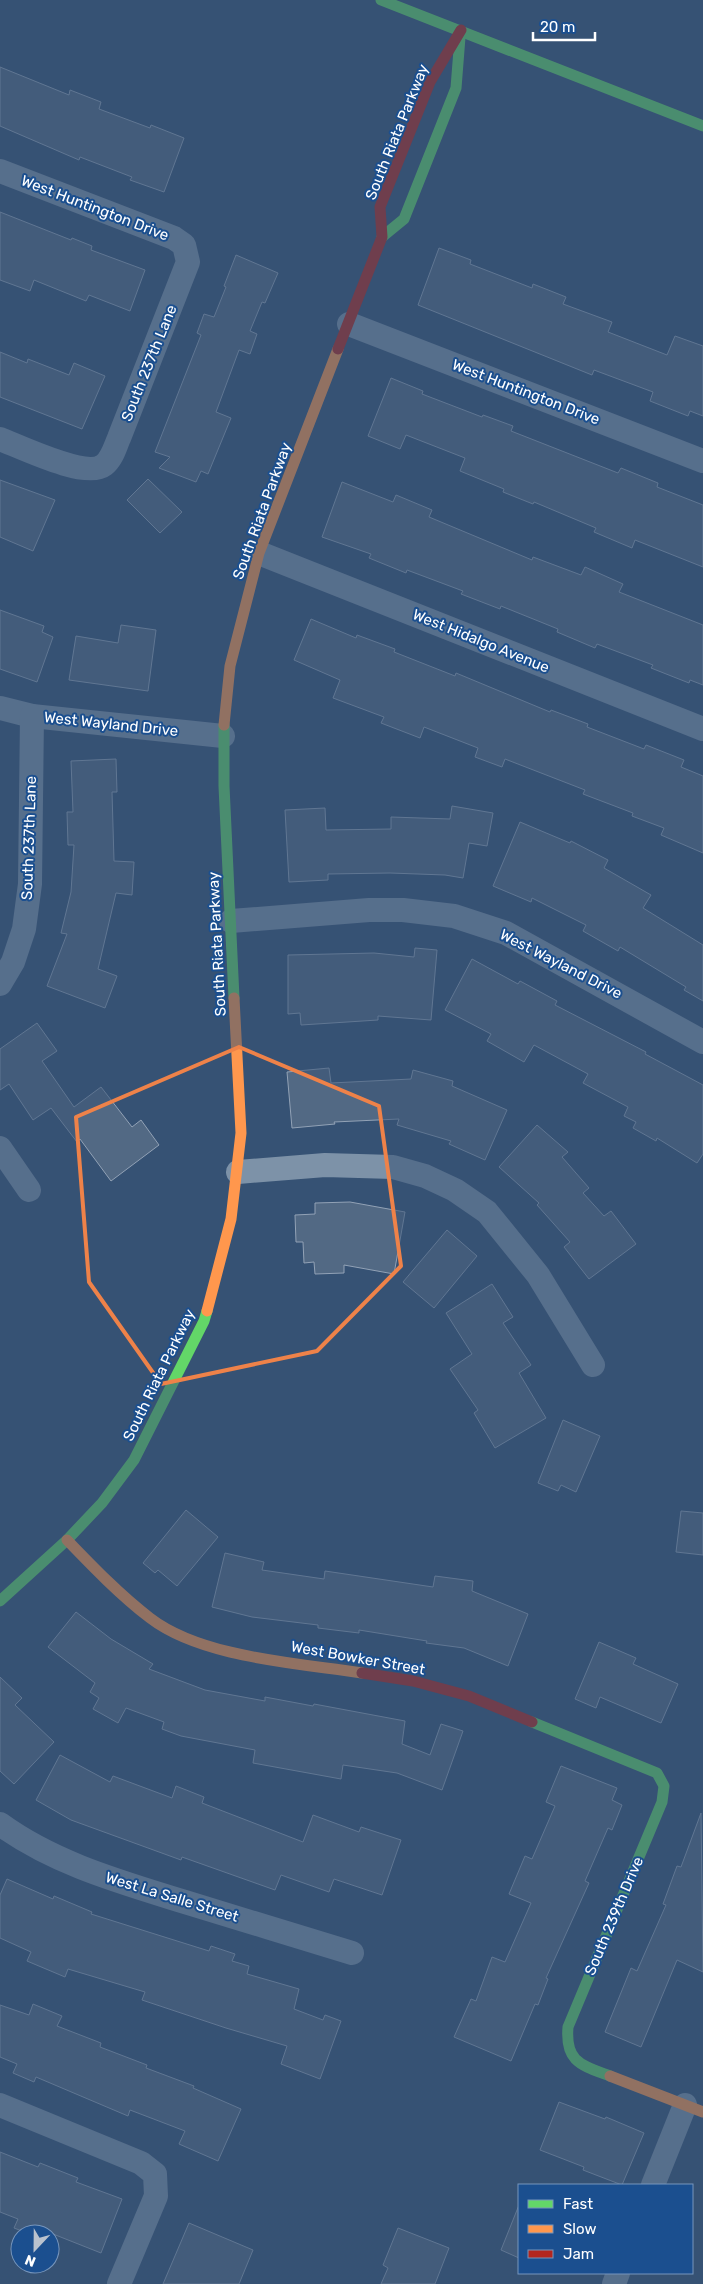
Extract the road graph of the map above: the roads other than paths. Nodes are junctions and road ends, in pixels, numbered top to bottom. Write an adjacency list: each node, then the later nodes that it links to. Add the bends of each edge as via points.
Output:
1 (381, 0): 2 (street)
2 (461, 30): 3 (street); 5 (street, South Riata Parkway, via 430,82 380,207); 5 (street, South Riata Parkway, via 456,88 404,219)
3 (703, 126)
4 (0, 171): 6 (street, West Huntington Drive, via 174,238)
5 (382, 237): 7 (street, South Riata Parkway)
6 (186, 250): 8 (street, South 237th Lane, via 188,262 184,276 119,438 104,465 97,469 79,468)
7 (349, 324): 9 (street, West Huntington Drive); 10 (street, South Riata Parkway)
8 (0, 439)
9 (703, 461)
10 (259, 553): 13 (street, West Hidalgo Avenue); 14 (street, South Riata Parkway, via 230,666)
11 (0, 708): 12 (street, West Wayland Drive)
12 (32, 716): 14 (street, West Wayland Drive); 16 (street, South 237th Lane, via 30,884 24,929 13,962)
13 (703, 729)
14 (223, 736): 15 (street, South Riata Parkway)
15 (231, 921): 17 (street, West Wayland Drive, via 386,910 454,916 506,933); 19 (street, South Riata Parkway, via 240,1134)
16 (0, 984)
17 (703, 1042)
18 (0, 1148): 20 (street)
19 (238, 1172): 21 (street, via 325,1165 393,1167 425,1176 455,1190 487,1212 538,1275); 22 (street, South Riata Parkway, via 231,1219 204,1321 134,1460 102,1503)
20 (29, 1190)
21 (593, 1364)
22 (67, 1540): 23 (street, South Riata Parkway); 24 (street, West Bowker Street, via 151,1619 187,1639 228,1652 413,1681 469,1696 647,1767)
23 (0, 1601)
24 (662, 1779): 28 (street, South 239th Drive, via 662,1802 568,2027 568,2052 586,2067)
25 (0, 1824): 26 (street, West La Salle Street, via 59,1858 108,1878)
26 (352, 1953)
27 (0, 2105): 30 (street, via 141,2163 155,2174 156,2196)
28 (694, 2109): 29 (street)
29 (654, 2184)
30 (120, 2284)

